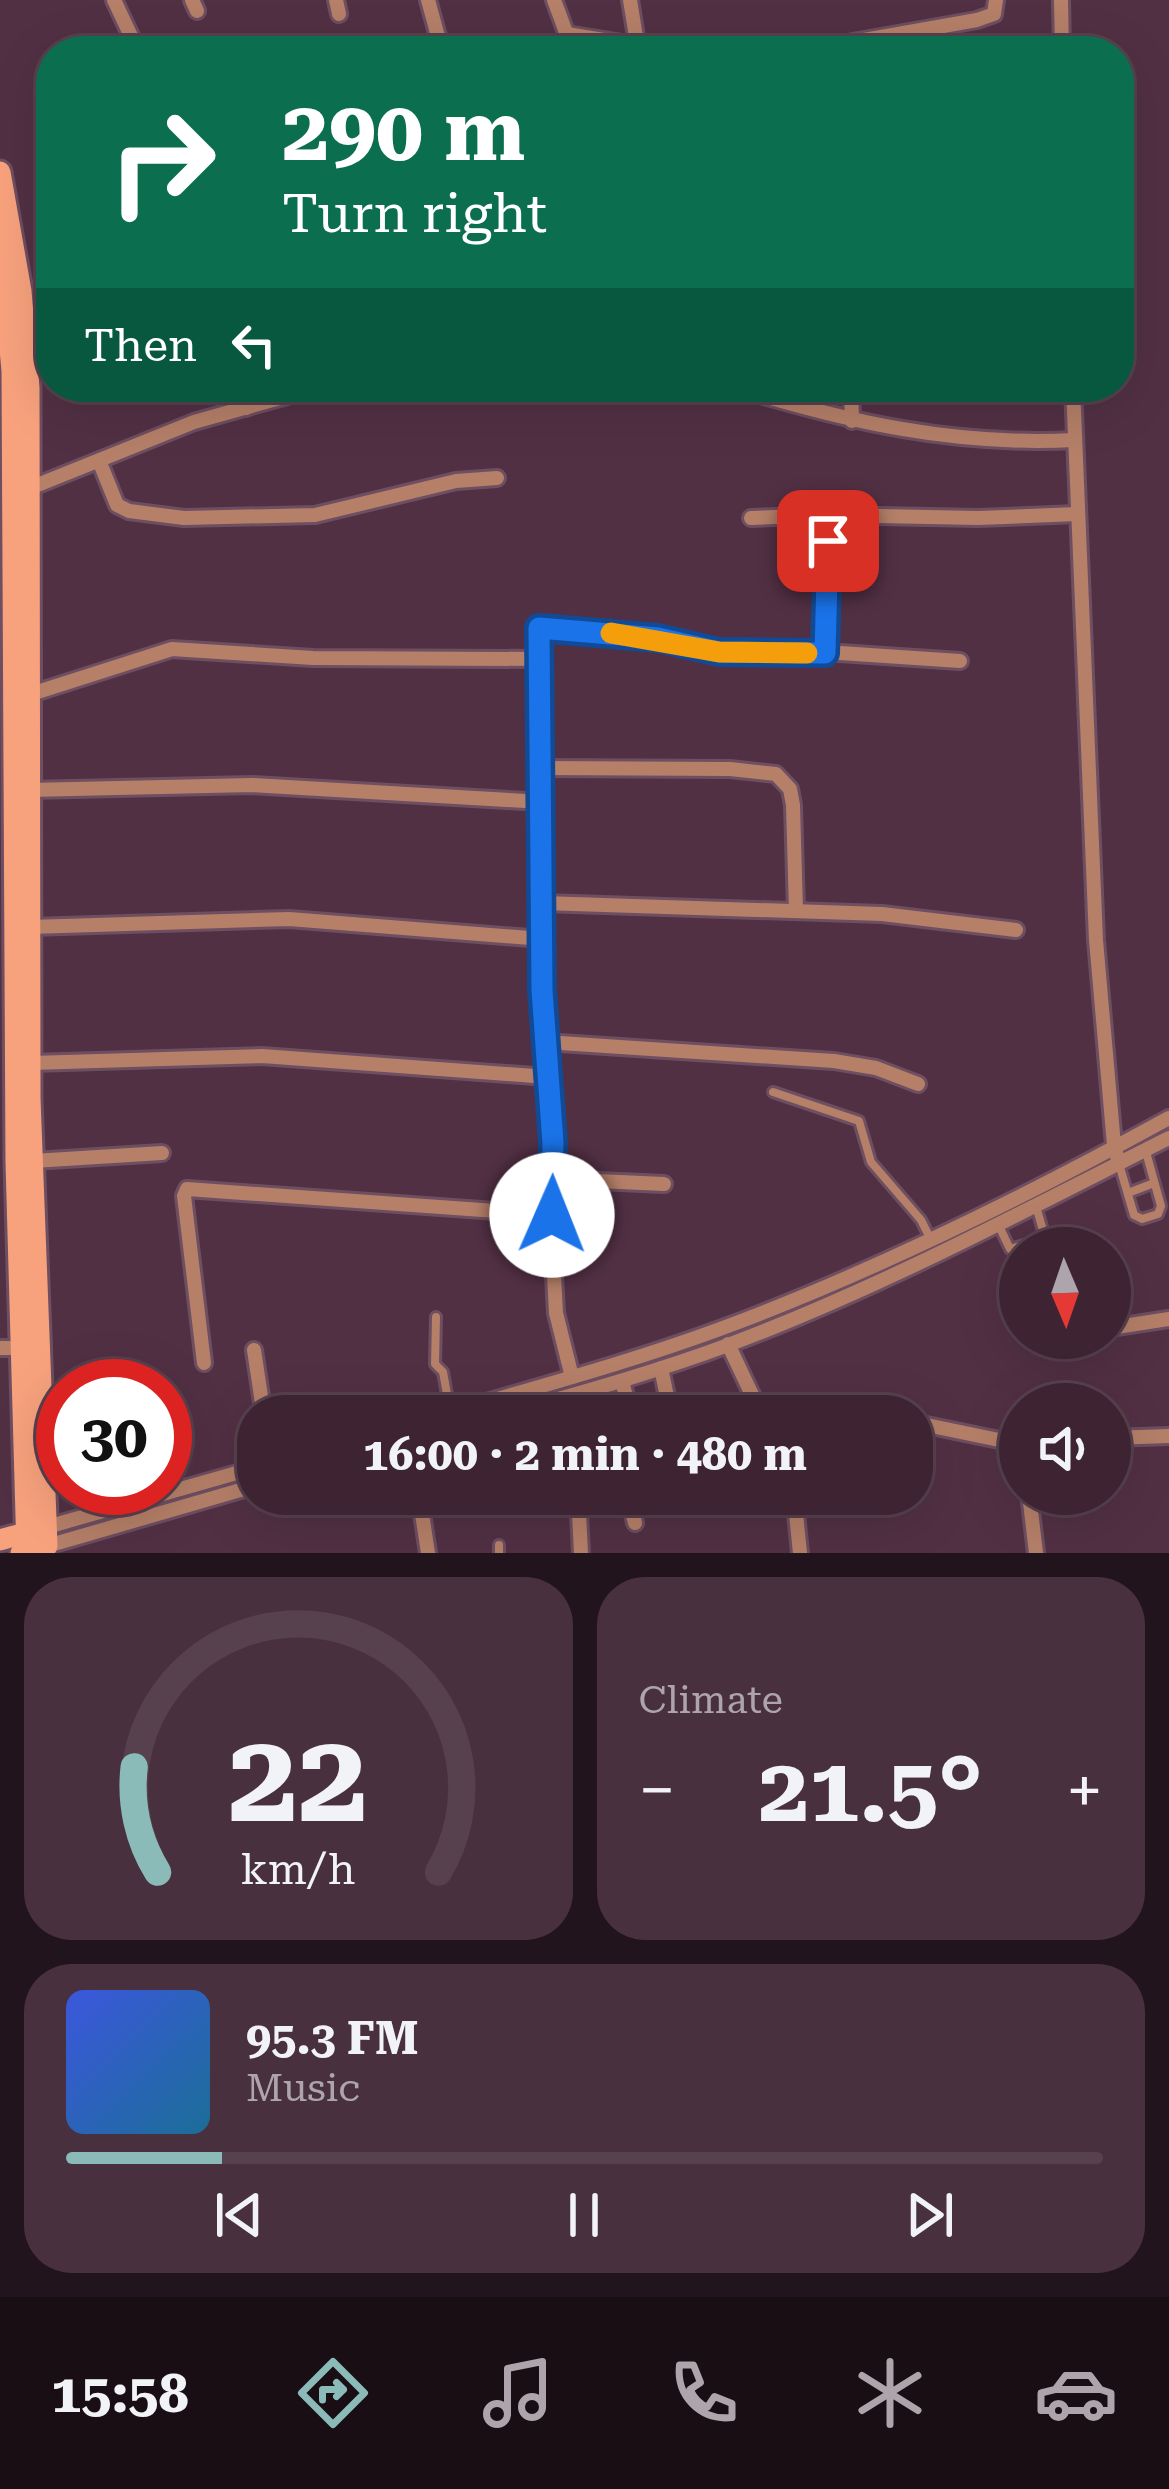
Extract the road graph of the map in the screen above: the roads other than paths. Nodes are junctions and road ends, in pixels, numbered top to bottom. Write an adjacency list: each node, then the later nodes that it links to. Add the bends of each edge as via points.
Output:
1 (114, 0): 8 (street)
2 (428, 0): 9 (street)
3 (554, 0): 7 (street)
4 (630, 0): 11 (street)
5 (996, 0): 12 (street, via 994,14 977,20)
6 (1061, 0): 13 (street)
7 (566, 34): 10 (street)
8 (132, 36)
9 (438, 36)
10 (582, 36)
11 (636, 36)
12 (887, 36)
13 (1062, 36)
14 (0, 172): 16 (street, via 21,291)
15 (0, 240): 16 (street)
16 (13, 388): 24 (street); 28 (street)
17 (244, 402): 22 (street)
18 (267, 402): 22 (street)
19 (786, 402): 23 (street)
20 (851, 402): 23 (street)
21 (1074, 402): 25 (street)
22 (246, 408): 26 (street)
23 (852, 421): 25 (street, via 1017,443)
24 (6, 432): 28 (street)
25 (1075, 440): 29 (street)
26 (100, 464): 27 (street, via 117,505 184,518 315,514); 28 (street)
27 (497, 478)
28 (14, 496): 35 (street); 37 (street)
29 (1077, 514): 30 (street); 54 (street)
30 (829, 515): 31 (street); 32 (street)
31 (751, 518)
32 (825, 653): 33 (street, via 719,652 546,626 539,628); 34 (street)
33 (537, 659): 35 (street, via 172,649); 36 (street)
34 (960, 662)
35 (28, 695): 37 (street)
36 (541, 768): 38 (street); 41 (street, via 776,774 793,805)
37 (14, 799): 38 (street, via 253,784); 39 (street)
38 (542, 802): 40 (street)
39 (21, 873): 42 (street); 45 (street)
40 (543, 903): 41 (street); 44 (street)
41 (796, 911): 43 (street)
42 (30, 927): 44 (street, via 289,919); 47 (street)
43 (1016, 930)
44 (542, 939): 46 (street)
45 (8, 956): 51 (street)
46 (545, 1042): 48 (street); 49 (street, via 833,1061)
47 (31, 1063): 48 (street, via 262,1056); 57 (street)
48 (548, 1077): 59 (street)
49 (918, 1084)
50 (773, 1092): 67 (lane, via 859,1121 871,1162)
51 (8, 1098): 66 (street)
52 (1169, 1118): 54 (street)
53 (1168, 1142): 55 (street)
54 (1114, 1145): 58 (street); 67 (street)
55 (1145, 1150): 58 (street); 60 (lane)
56 (162, 1153): 57 (street)
57 (33, 1160): 98 (street)
58 (1119, 1164): 62 (lane); 63 (street)
59 (553, 1179): 61 (street); 64 (street)
60 (1154, 1183): 62 (lane); 62 (lane, via 1158,1214 1137,1218)
61 (664, 1184)
62 (1128, 1193)
63 (1036, 1206): 65 (street); 65 (lane, via 1042,1240 1010,1249)
64 (552, 1215): 74 (street, via 187,1189); 76 (street, via 556,1313)
65 (998, 1225): 71 (street)
66 (8, 1236): 72 (street)
67 (930, 1238): 76 (street, via 722,1328)
68 (436, 1317): 79 (lane)
69 (1169, 1319): 70 (street)
70 (1131, 1325)
71 (728, 1344): 75 (street); 84 (street)
72 (10, 1348): 98 (street)
73 (254, 1350): 78 (street)
74 (204, 1363)
75 (661, 1368): 77 (street); 83 (street)
76 (572, 1377): 80 (street)
77 (622, 1381): 81 (street); 82 (street)
78 (260, 1395)
79 (444, 1395)
80 (510, 1395)
81 (573, 1395)
82 (626, 1395)
83 (667, 1395)
84 (752, 1395)
85 (933, 1426): 88 (street)
86 (1169, 1436): 87 (street)
87 (1131, 1437)
88 (999, 1440)
89 (237, 1474): 98 (street)
90 (237, 1490): 98 (street)
91 (422, 1515): 99 (street)
92 (579, 1515): 100 (street)
93 (633, 1515): 96 (street)
94 (796, 1515): 101 (street)
95 (1031, 1515): 102 (street)
96 (635, 1523)
97 (0, 1540): 98 (street)
98 (34, 1542)
99 (428, 1553)
100 (580, 1553)
101 (800, 1553)
102 (1036, 1553)

